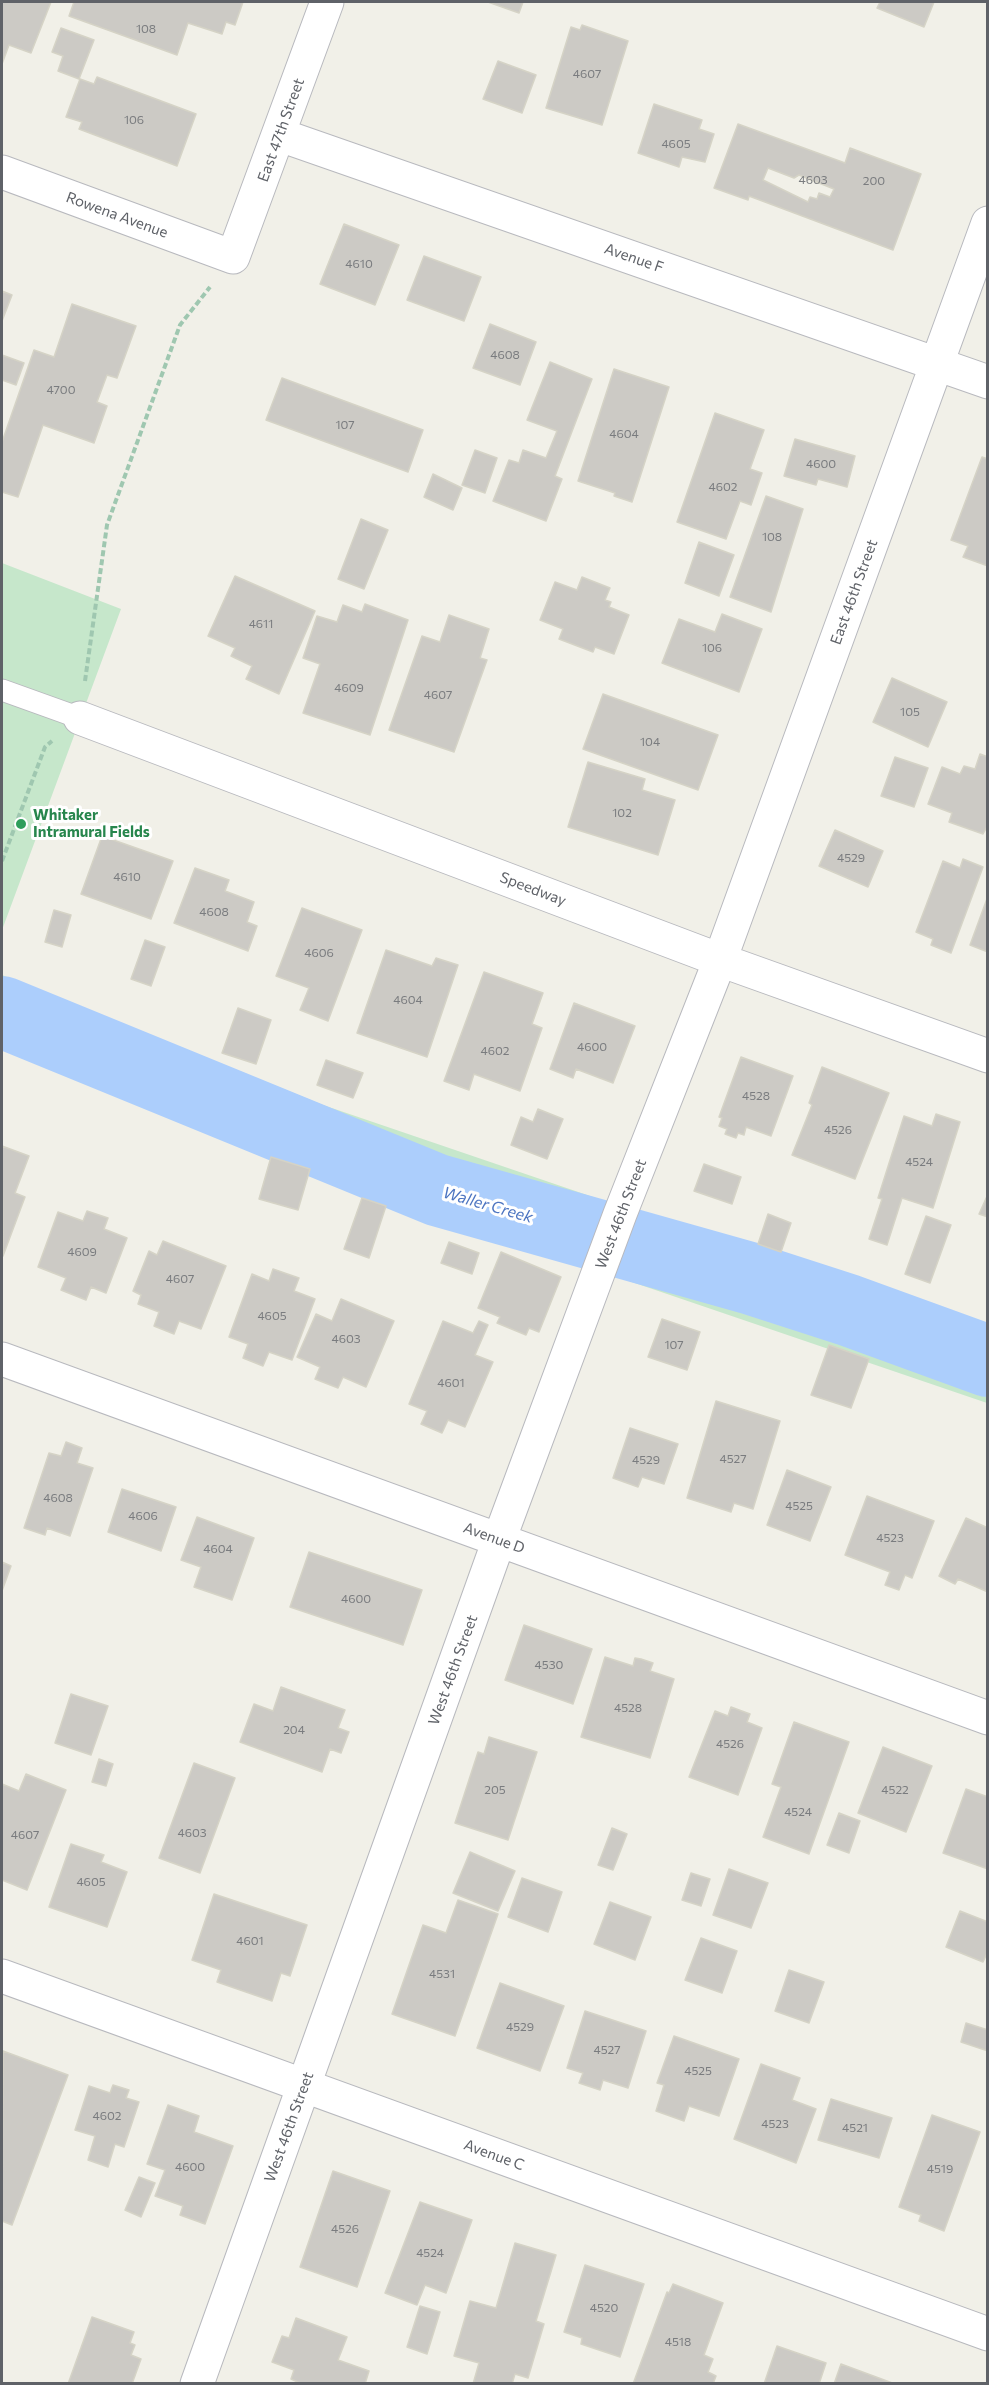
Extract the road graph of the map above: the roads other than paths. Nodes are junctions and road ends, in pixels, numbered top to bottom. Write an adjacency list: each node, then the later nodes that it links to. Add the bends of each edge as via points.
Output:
1 (327, 2): 2 (street, East 47th Street)
2 (280, 135): 5 (street, East 47th Street); 6 (street, Avenue F)
3 (2, 172): 5 (street, Rowena Avenue)
4 (987, 223): 6 (street, East 46th Street)
5 (233, 257)
6 (936, 364): 7 (street, Avenue F); 10 (street, East 46th Street)
7 (987, 382)
8 (2, 690): 9 (lane)
9 (80, 718): 10 (street, Speedway)
10 (720, 960): 11 (street, Speedway); 13 (street, West 46th Street, via 620,1214)
11 (987, 1056)
12 (2, 1359): 13 (street, Avenue D)
13 (499, 1540): 14 (street, Avenue D); 16 (street, West 46th Street)
14 (987, 1718)
15 (2, 1976): 16 (street, Avenue C)
16 (304, 2086): 17 (street, Avenue C); 18 (street, West 46th Street)
17 (987, 2334)
18 (197, 2384)

